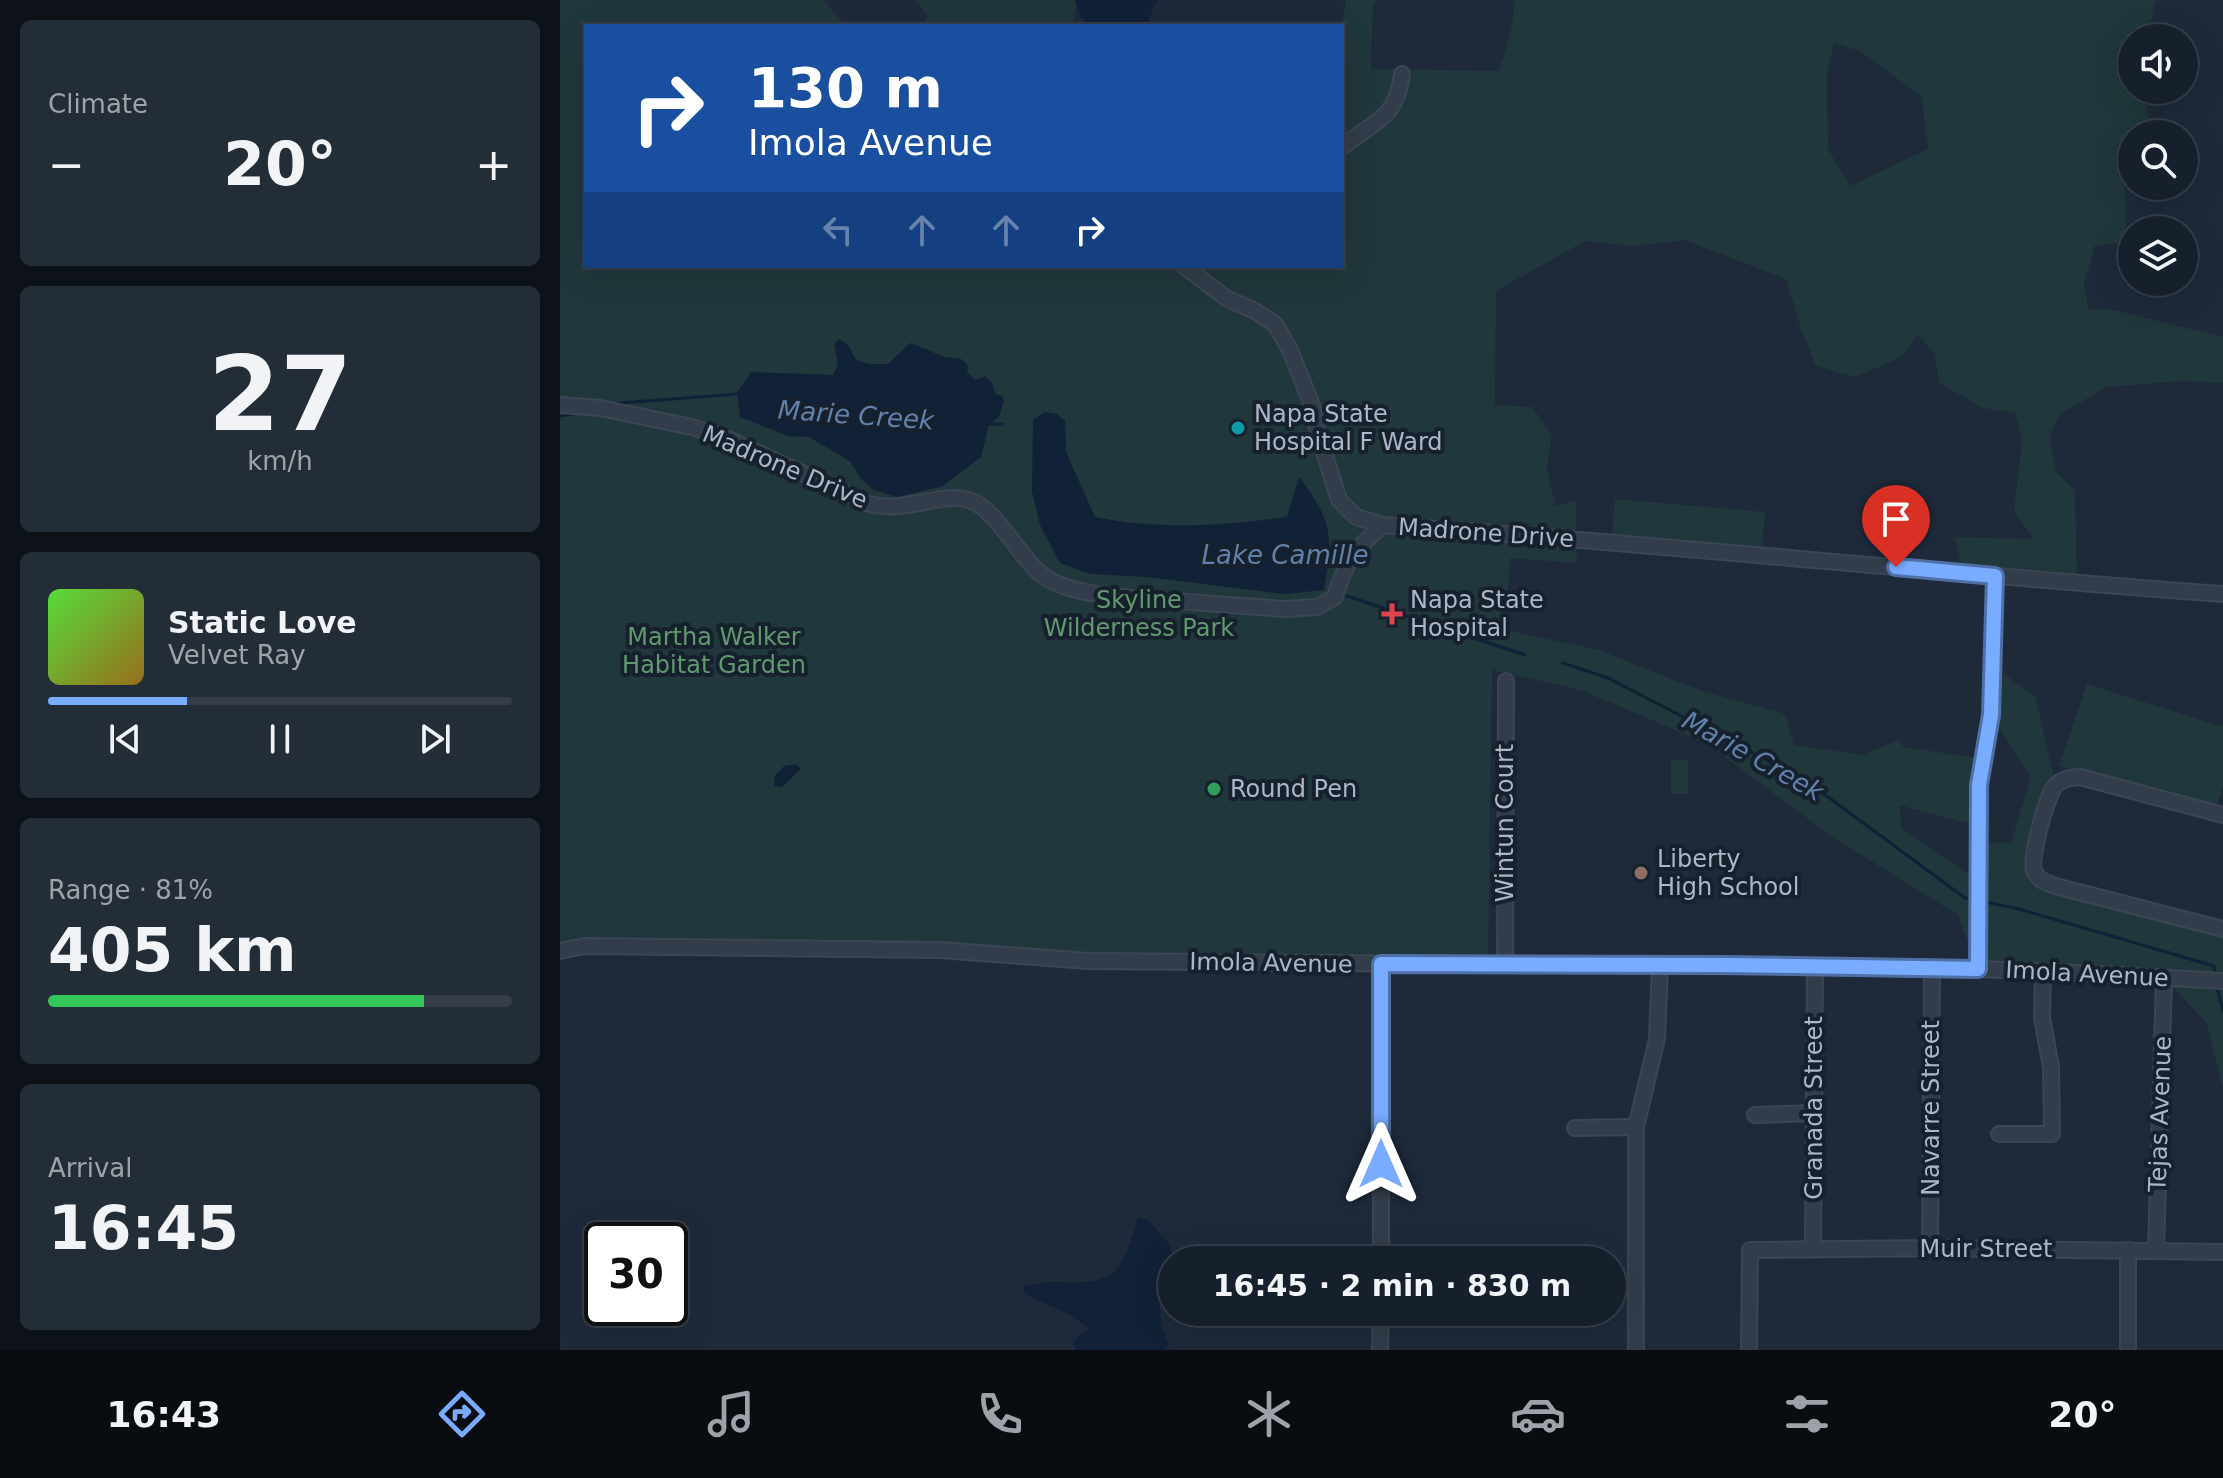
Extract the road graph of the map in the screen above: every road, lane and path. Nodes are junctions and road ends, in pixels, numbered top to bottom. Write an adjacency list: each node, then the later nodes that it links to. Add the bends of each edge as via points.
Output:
1 (1402, 74): 2 (street, via 1396,102)
2 (1344, 146)
3 (1187, 268): 5 (street, via 1226,298 1275,324 1312,405 1339,500 1356,517)
4 (560, 405): 5 (street, Madrone Drive, via 600,408 704,431 882,508 970,500 984,508 1043,576 1094,594 1317,607 1335,597 1354,551)
5 (1383, 525): 6 (street, Madrone Drive)
6 (1995, 576): 7 (street, Madrone Drive); 17 (street, via 1991,715 1979,785)
7 (2223, 594)
8 (1506, 681): 13 (street, Wintun Court)
9 (2223, 815): 10 (street, via 2080,777 2065,779 2050,791 2034,870 2042,881 2059,887)
10 (2223, 929)
11 (560, 951): 12 (street, Imola Avenue, via 585,946 940,950 1088,961)
12 (1381, 964): 13 (street, Imola Avenue); 26 (street)
13 (1505, 965): 14 (street, Imola Avenue)
14 (1660, 966): 15 (street, Imola Avenue); 23 (street, via 1657,1039)
15 (1815, 967): 16 (street, Imola Avenue); 21 (street, Granada Street)
16 (1932, 968): 17 (street, Imola Avenue); 27 (street, Navarre Street)
17 (1978, 969): 18 (street, Imola Avenue)
18 (2043, 971): 19 (street, Imola Avenue); 25 (street, via 2052,1134)
19 (2164, 978): 20 (street, Imola Avenue); 30 (street, Tejas Avenue)
20 (2223, 981)
21 (1814, 1113): 22 (street); 28 (street, Granada Street)
22 (1755, 1115)
23 (1636, 1127): 24 (street); 34 (street)
24 (1575, 1128)
25 (1999, 1134)
26 (1381, 1246)
27 (1930, 1248): 28 (street, Muir Street); 29 (street, Muir Street)
28 (1813, 1249): 35 (street, Muir Street, via 1750,1250)
29 (2128, 1250): 30 (street, Muir Street); 36 (street)
30 (2156, 1250): 31 (street, Muir Street)
31 (2223, 1252)
32 (1381, 1326): 33 (street)
33 (1380, 1350)
34 (1636, 1350)
35 (1749, 1350)
36 (2128, 1350)

